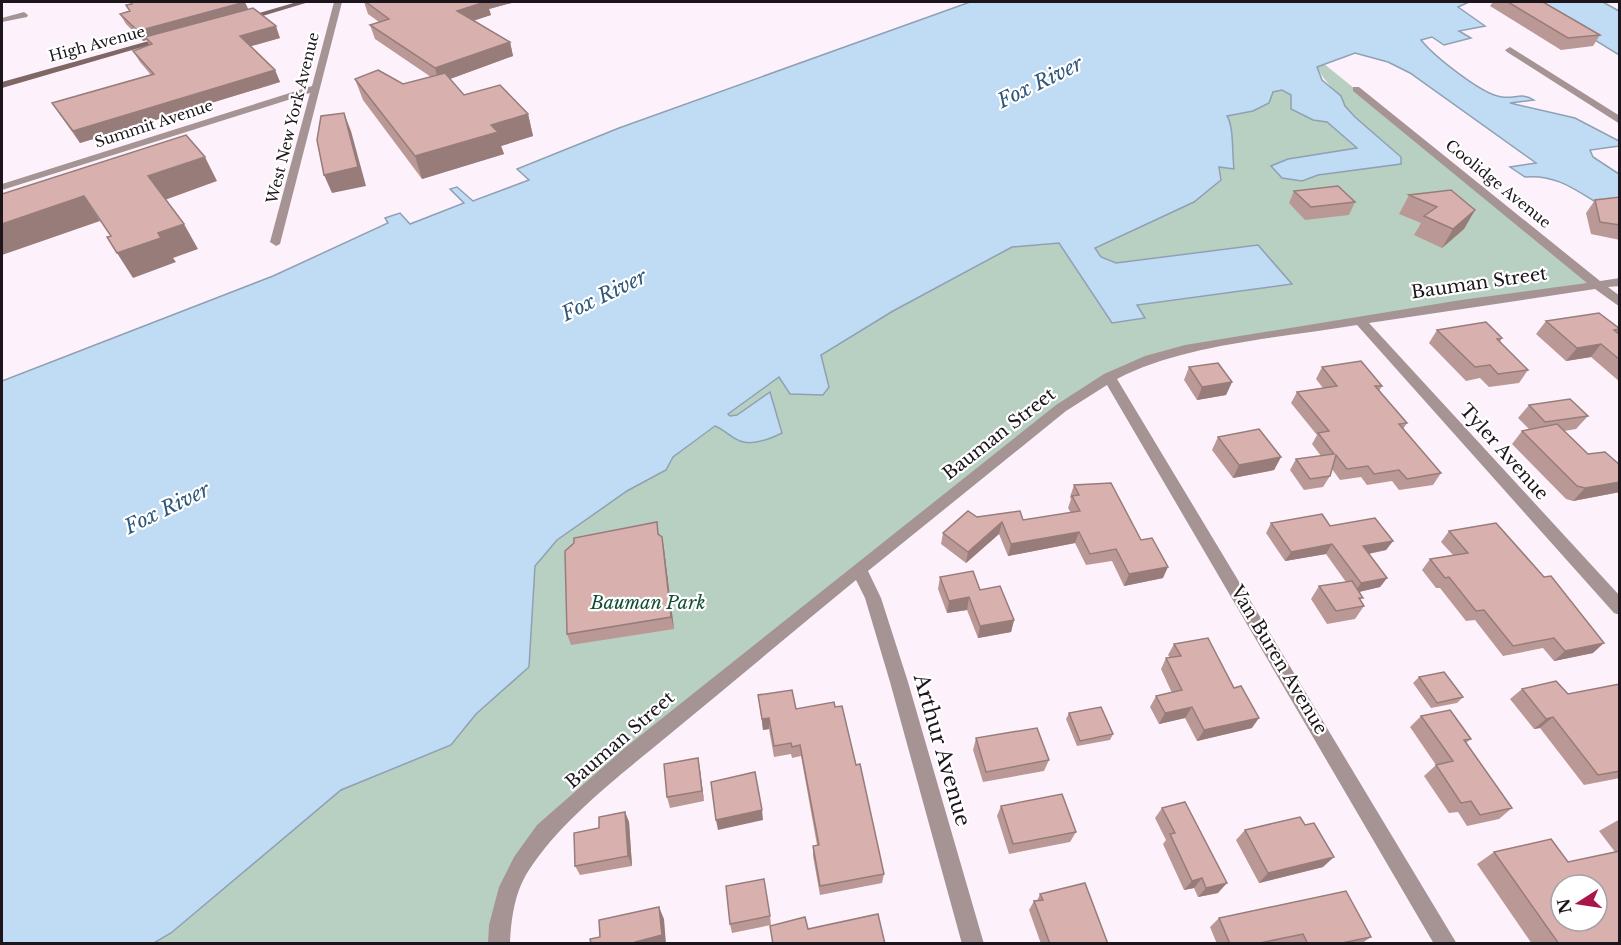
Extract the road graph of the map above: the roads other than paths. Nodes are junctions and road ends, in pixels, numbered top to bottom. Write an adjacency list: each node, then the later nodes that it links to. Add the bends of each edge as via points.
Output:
1 (305, 2): 5 (main road)
2 (338, 2): 9 (street, West New York Avenue)
3 (24, 15): 4 (street)
4 (2, 20)
5 (236, 20)
6 (179, 36): 8 (main road, High Avenue)
7 (1510, 50): 11 (street)
8 (2, 85)
9 (315, 88): 12 (street, Summit Avenue); 13 (street, West New York Avenue)
10 (1356, 88): 15 (street, Coolidge Avenue)
11 (1620, 121)
12 (2, 187)
13 (276, 242)
14 (1620, 282): 15 (street, Bauman Street)
15 (1597, 285): 16 (street, Coolidge Avenue); 17 (street, Bauman Street)
16 (1620, 303)
17 (1360, 321): 18 (street, Bauman Street, via 1185,349 1148,358); 20 (street, Tyler Avenue)
18 (1109, 377): 19 (street, Bauman Street, via 1061,408); 23 (street, Van Buren Avenue)
19 (860, 570): 21 (street, Bauman Street, via 633,753 544,832 509,887); 22 (street, Arthur Avenue, via 873,598 899,682)
20 (1620, 608)
21 (499, 944)
22 (973, 944)
23 (1446, 944)

